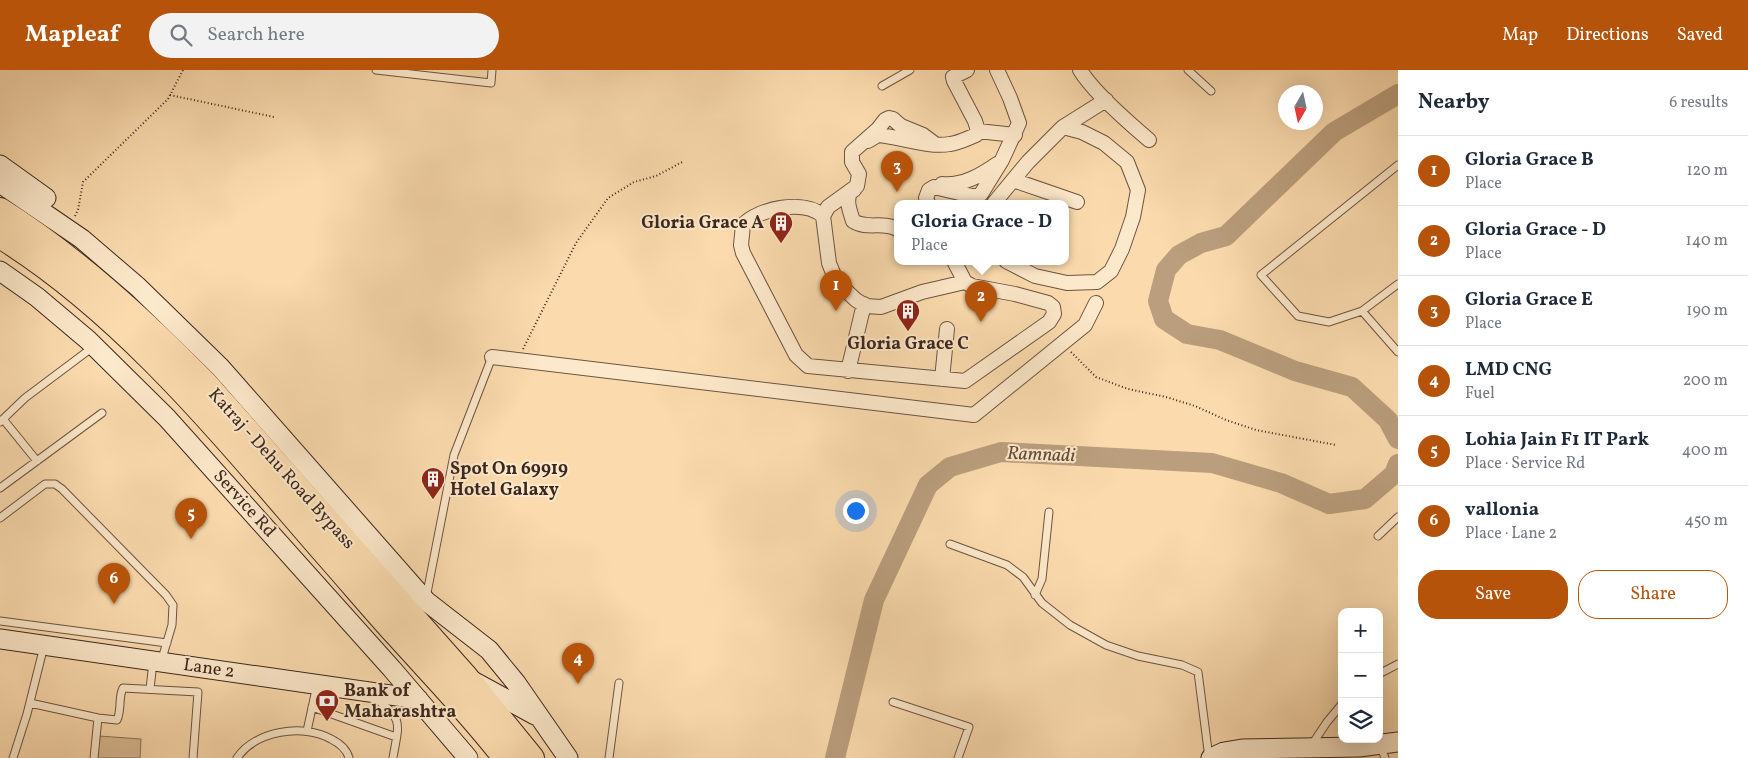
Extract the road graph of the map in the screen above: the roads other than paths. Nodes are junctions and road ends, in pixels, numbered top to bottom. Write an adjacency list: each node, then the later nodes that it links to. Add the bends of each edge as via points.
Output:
1 (376, 70): 2 (lane, via 491,83)
2 (492, 70)
3 (910, 70): 8 (lane)
4 (967, 70): 12 (street, via 953,78)
5 (997, 70): 13 (street, via 1018,117)
6 (1080, 70): 10 (street)
7 (1188, 70): 9 (lane)
8 (882, 86)
9 (1211, 91)
10 (1106, 100): 11 (street); 14 (street)
11 (1063, 127): 19 (street); 31 (street, via 1104,143 1127,162 1138,190 1133,218 1122,249 1111,271 1097,282 1068,283 1035,276)
12 (978, 130): 13 (street); 15 (street, via 976,135 958,142)
13 (1014, 135): 16 (street)
14 (1149, 140)
15 (935, 144): 26 (street, via 893,119 885,120 852,152 852,162 859,174 857,186 828,207); 28 (street, via 878,135 854,153 854,161 862,176 860,188 848,195 853,221 859,225)
16 (1002, 160): 21 (street, via 978,176 960,183 926,187); 22 (street, via 981,194 972,196 934,188 929,190)
17 (0, 165): 27 (street)
18 (1398, 165): 37 (lane, via 1261,275 1298,316 1329,322)
19 (1014, 180): 23 (street); 24 (street)
20 (0, 183): 54 (street, via 82,239 180,327 220,367)
21 (924, 200)
22 (927, 200)
23 (997, 200)
24 (1077, 202)
25 (0, 210): 62 (highway, Katraj - Dehu Road Bypass, via 68,257 165,343)
26 (822, 216): 36 (street, via 833,273 844,289); 42 (street, via 809,209 795,207 756,214 744,225 741,246 796,355 808,366)
27 (76, 219)
28 (894, 228)
29 (0, 236): 86 (highway, Katraj - Dehu Road Bypass, via 55,274 107,318 189,398)
30 (956, 265): 33 (street)
31 (1014, 265)
32 (1, 273): 39 (street, Service Rd, via 37,297)
33 (965, 282): 36 (street, via 922,292 881,307); 43 (street, via 1048,303 1054,314 1049,322 970,379)
34 (1398, 284): 37 (lane)
35 (1096, 303): 41 (street, via 1086,325 974,415)
36 (864, 304): 42 (street)
37 (1362, 311): 40 (lane)
38 (947, 329): 43 (street)
39 (94, 346): 45 (lane); 67 (street, Service Rd, via 167,418)
40 (1398, 352)
41 (492, 357): 54 (lane, via 454,455)
42 (848, 371): 43 (street)
43 (942, 379)
44 (102, 413): 46 (lane)
45 (1, 420): 46 (lane)
46 (37, 461): 47 (lane)
47 (0, 488)
48 (1048, 512): 53 (lane, via 1042,579)
49 (1398, 517): 51 (lane)
50 (0, 518): 57 (lane, via 45,484 55,484 62,489 173,605)
51 (1378, 536)
52 (950, 544): 53 (lane, via 1007,566 1022,577)
53 (1035, 595): 91 (lane, via 1070,625 1106,644 1198,672)
54 (426, 601): 72 (street, via 489,650)
55 (0, 621): 57 (lane)
56 (0, 639): 58 (street, Lane 2)
57 (167, 643): 59 (lane)
58 (44, 646): 59 (street, Lane 2); 69 (lane)
59 (157, 662): 64 (street, Lane 2); 65 (lane)
60 (1398, 664): 61 (lane)
61 (1383, 672)
62 (466, 677): 72 (street); 87 (highway, Katraj - Dehu Road Bypass)
63 (619, 683): 89 (lane)
64 (317, 685): 66 (street, Lane 2); 70 (lane)
65 (150, 689): 73 (lane, via 123,688 117,720); 81 (lane, via 198,692)
66 (366, 692): 67 (street, Lane 2); 75 (lane, via 396,716)
67 (418, 700): 85 (street, Service Rd)
68 (893, 702): 90 (lane, via 969,727)
69 (30, 703): 73 (lane); 79 (lane)
70 (312, 707): 74 (lane); 75 (lane)
71 (1338, 709): 76 (lane)
72 (539, 716): 88 (street)
73 (98, 718): 80 (lane)
74 (307, 731): 82 (lane, via 259,739); 83 (lane, via 326,735 338,743)
75 (396, 737): 84 (lane)
76 (1310, 747): 77 (street, via 1336,751); 78 (street)
77 (1388, 748)
78 (1242, 753): 91 (street, via 1224,752)
79 (13, 758)
80 (94, 758)
81 (193, 758)
82 (237, 758)
83 (349, 758)
84 (393, 758)
85 (468, 758)
86 (505, 758)
87 (532, 758)
88 (568, 758)
89 (609, 758)
90 (958, 758)
91 (1210, 758)

